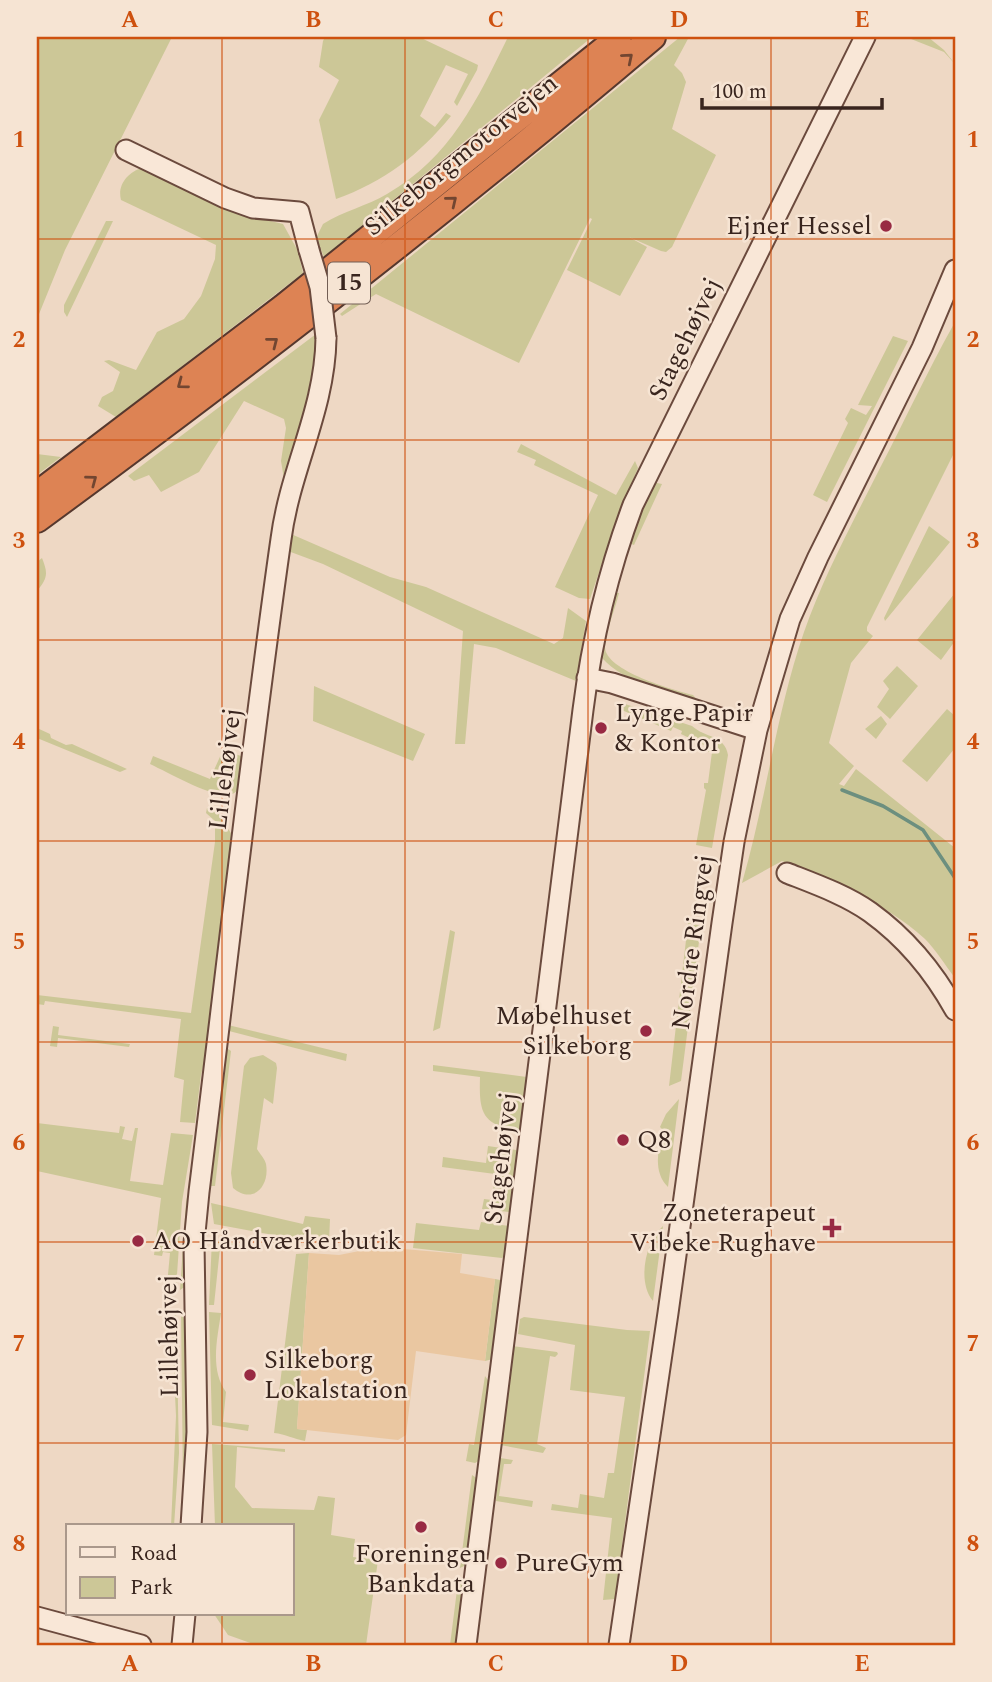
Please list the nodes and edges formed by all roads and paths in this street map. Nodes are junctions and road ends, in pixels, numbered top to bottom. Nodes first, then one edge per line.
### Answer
1 (619, 37) edge
2 (653, 37) edge
3 (865, 37) edge
4 (127, 150) dead end
5 (955, 270) edge
6 (955, 296) edge
7 (922, 348) junction
8 (37, 494) edge
9 (37, 520) edge
10 (587, 678) junction
11 (757, 730) junction
12 (787, 873) dead end
13 (955, 1010) edge
14 (191, 1524) edge
15 (631, 1576) junction
16 (185, 1616) edge
17 (37, 1617) edge
18 (141, 1645) edge
19 (183, 1645) edge
20 (466, 1645) edge
21 (619, 1645) edge
22 (630, 1645) edge

1 -> 8 highway, Silkeborgmotorvejen / 15
9 -> 2 highway, Silkeborgmotorvejen / 15
3 - 10 street, Stagehøjvej
4 - 14 street, Lillehøjvej, bridge
5 - 7 street, Nordre Ringvej
6 - 7 street, Nordre Ringvej
7 - 11 street, Nordre Ringvej
10 - 11 street
10 - 20 street, Stagehøjvej
11 - 15 street, Nordre Ringvej
12 - 13 street
15 - 21 street, Nordre Ringvej
15 - 22 street, Nordre Ringvej
16 - 19 street
17 - 18 street

